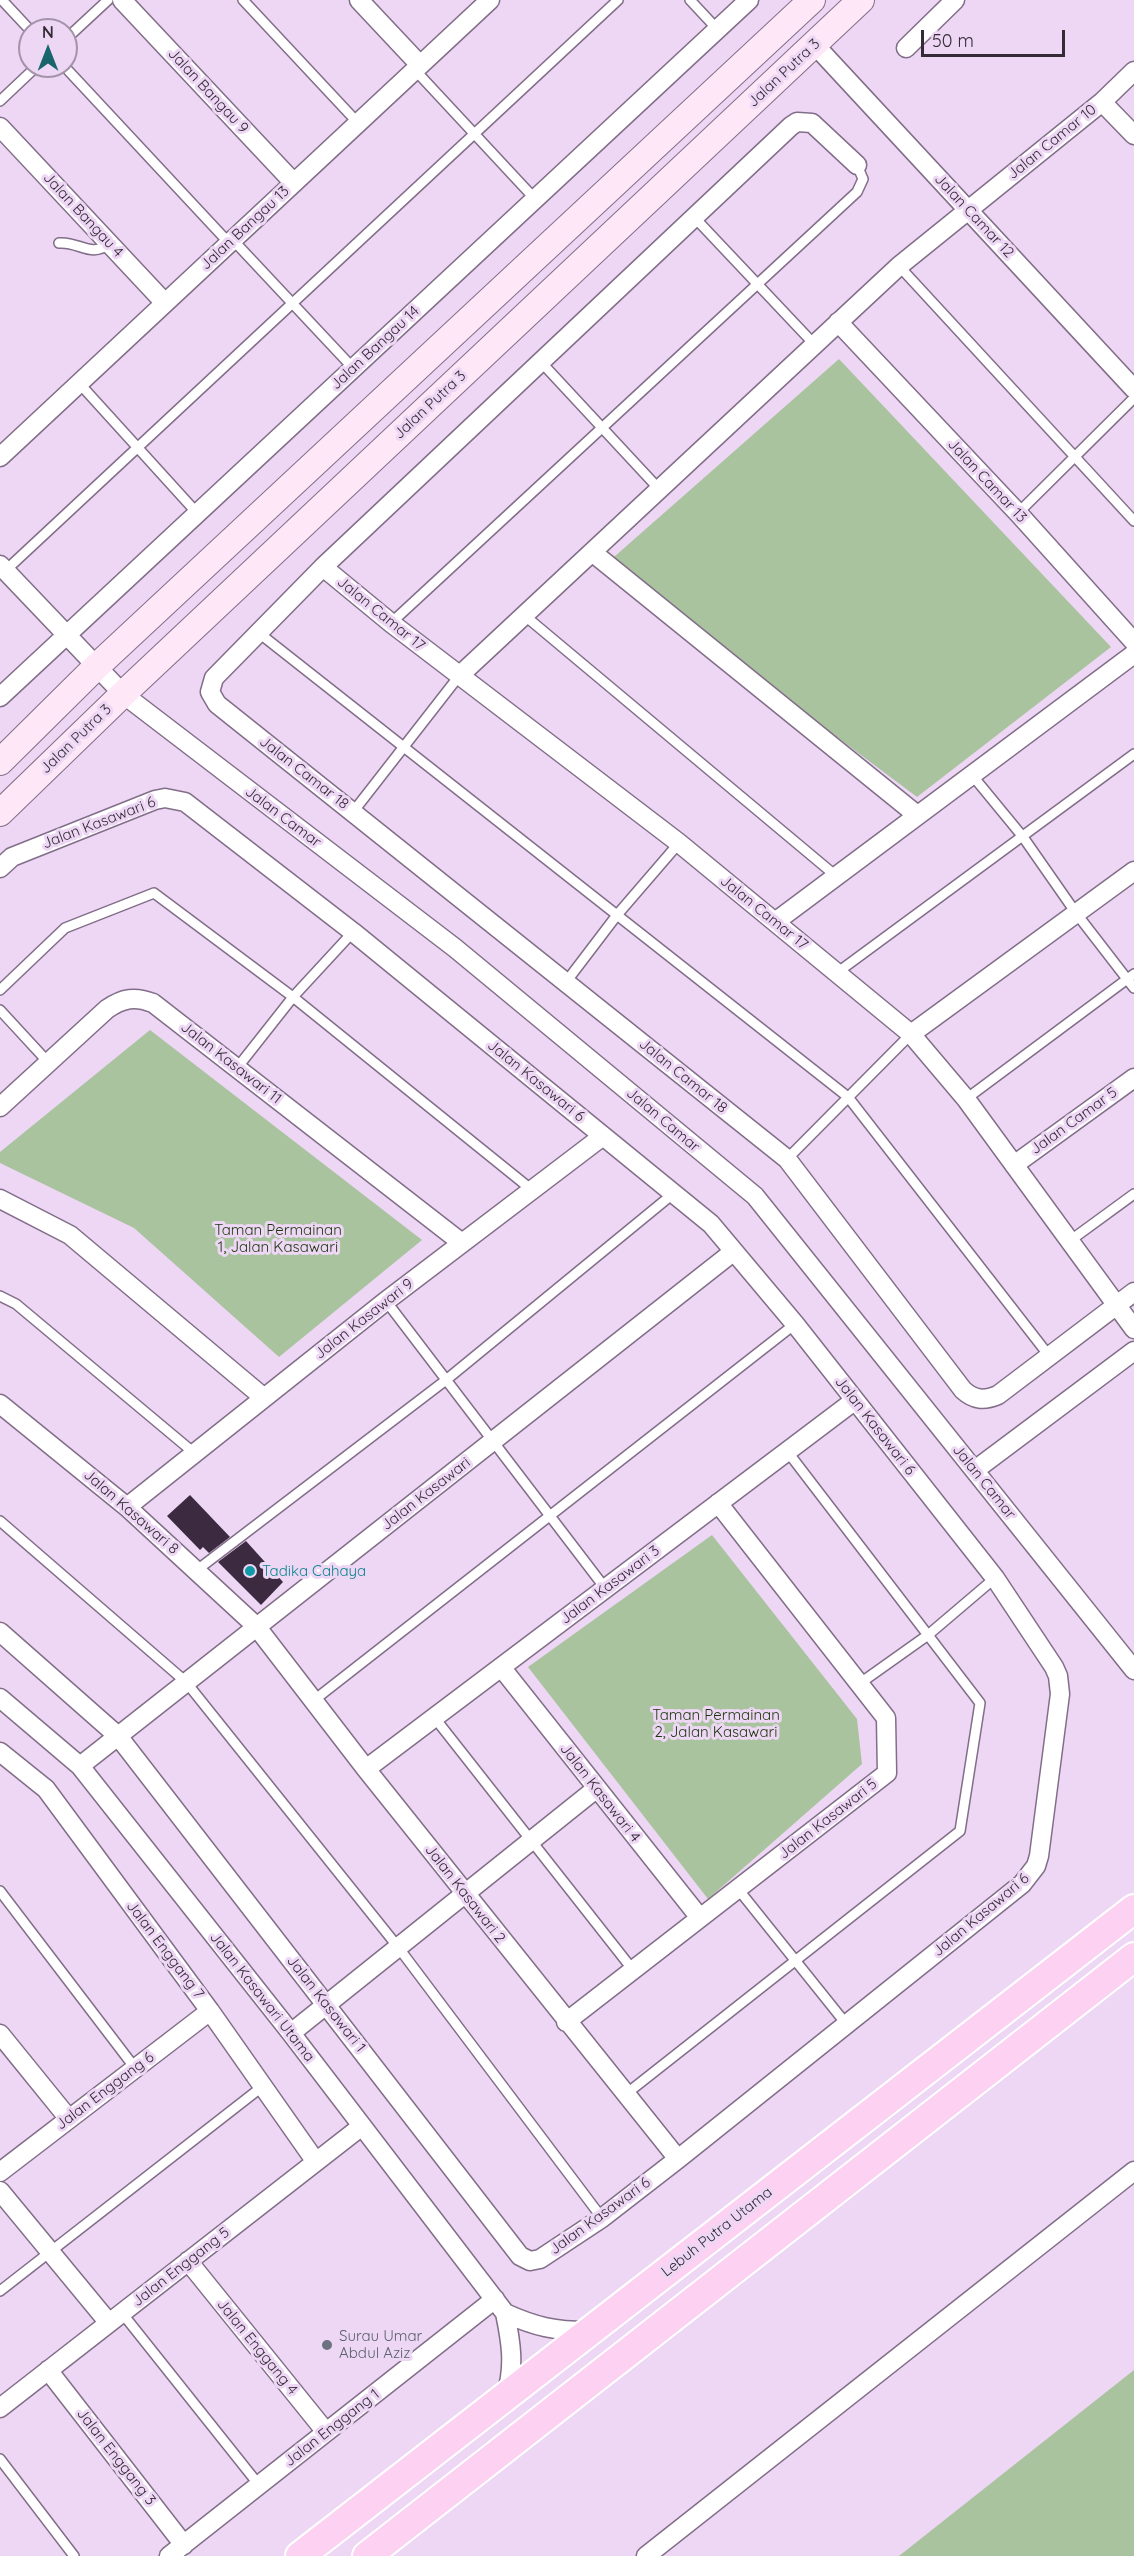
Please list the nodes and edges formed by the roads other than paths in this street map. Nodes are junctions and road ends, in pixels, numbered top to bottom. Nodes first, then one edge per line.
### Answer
1 (2, 0) edge
2 (108, 0) edge
3 (122, 0) edge
4 (243, 0) edge
5 (360, 0) edge
6 (490, 0) edge
7 (618, 0) edge
8 (690, 0) edge
9 (749, 0) edge
10 (812, 0) edge
11 (861, 0) edge
12 (955, 0) edge
13 (19, 18) edge
14 (78, 28) edge
15 (718, 30) junction
16 (814, 44) junction
17 (906, 48) dead end
18 (417, 68) junction
19 (1134, 70) edge
20 (24, 78) edge
21 (74, 78) edge
22 (0, 101) edge
23 (1102, 102) junction
24 (358, 123) junction
25 (0, 127) edge
26 (474, 134) junction
27 (1134, 135) edge
28 (857, 165) joint
29 (294, 183) junction
30 (535, 199) junction
31 (969, 210) junction
32 (695, 218) junction
33 (231, 242) junction
34 (59, 243) dead end
35 (110, 243) junction
36 (899, 266) junction
37 (757, 285) junction
38 (165, 303) junction
39 (292, 303) junction
40 (838, 322) junction
41 (814, 344) junction
42 (541, 362) junction
43 (353, 369) junction
44 (78, 383) junction
45 (1134, 389) edge
46 (1134, 398) edge
47 (601, 429) junction
48 (137, 447) junction
49 (0, 457) edge
50 (1074, 458) junction
51 (659, 489) junction
52 (197, 513) junction
53 (1018, 513) junction
54 (1134, 521) edge
55 (592, 552) junction
56 (323, 567) junction
57 (2, 568) edge
58 (524, 615) junction
59 (391, 623) junction
60 (259, 633) junction
61 (66, 635) junction
62 (1134, 642) edge
63 (1134, 654) edge
64 (96, 667) junction
65 (459, 675) junction
66 (123, 694) junction
67 (0, 697) edge
68 (403, 748) junction
69 (1134, 753) edge
70 (0, 762) edge
71 (972, 775) junction
72 (353, 812) junction
73 (0, 813) edge
74 (917, 816) junction
75 (1023, 837) junction
76 (679, 843) junction
77 (0, 868) edge
78 (1134, 871) edge
79 (836, 876) junction
80 (1076, 913) junction
81 (617, 915) junction
82 (775, 922) junction
83 (353, 932) junction
84 (838, 972) junction
85 (1131, 977) edge
86 (566, 982) junction
87 (1134, 988) edge
88 (0, 990) edge
89 (293, 998) junction
90 (0, 1010) edge
91 (911, 1034) junction
92 (47, 1061) junction
93 (237, 1068) junction
94 (1134, 1078) edge
95 (848, 1097) junction
96 (966, 1099) junction
97 (0, 1107) edge
98 (603, 1136) junction
99 (787, 1159) junction
100 (1014, 1165) junction
101 (532, 1190) junction
102 (674, 1193) junction
103 (1134, 1194) edge
104 (0, 1199) edge
105 (1071, 1240) junction
106 (462, 1243) junction
107 (733, 1252) junction
108 (1134, 1292) edge
109 (0, 1296) edge
110 (386, 1301) junction
111 (1116, 1305) junction
112 (795, 1324) junction
113 (1134, 1329) edge
114 (1134, 1351) edge
115 (1050, 1357) junction
116 (446, 1380) junction
117 (263, 1397) junction
118 (854, 1401) junction
119 (0, 1404) edge
120 (494, 1442) junction
121 (787, 1451) junction
122 (194, 1452) junction
123 (975, 1470) junction
124 (718, 1503) junction
125 (127, 1506) junction
126 (549, 1514) junction
127 (0, 1521) edge
128 (197, 1569) junction
129 (995, 1578) junction
130 (606, 1588) junction
131 (256, 1626) junction
132 (0, 1632) edge
133 (928, 1635) junction
134 (501, 1667) junction
135 (1134, 1670) edge
136 (186, 1682) junction
137 (859, 1684) junction
138 (0, 1698) edge
139 (313, 1701) junction
140 (434, 1717) junction
141 (118, 1736) junction
142 (0, 1752) edge
143 (80, 1766) junction
144 (366, 1769) junction
145 (597, 1788) junction
146 (532, 1840) junction
147 (738, 1889) junction
148 (0, 1891) edge
149 (466, 1893) junction
150 (1134, 1909) edge
151 (700, 1918) junction
152 (398, 1947) junction
153 (1134, 1957) edge
154 (798, 1961) junction
155 (633, 1970) junction
156 (327, 2004) junction
157 (210, 2011) junction
158 (566, 2022) junction
159 (847, 2025) junction
160 (291, 2033) junction
161 (0, 2034) edge
162 (135, 2068) junction
163 (263, 2086) junction
164 (626, 2094) junction
165 (69, 2119) junction
166 (362, 2126) junction
167 (678, 2159) junction
168 (316, 2162) junction
169 (1134, 2171) edge
170 (0, 2172) edge
171 (0, 2191) edge
172 (602, 2218) junction
173 (51, 2253) junction
174 (540, 2259) joint
175 (188, 2261) junction
176 (0, 2291) edge
177 (500, 2306) junction
178 (115, 2318) junction
179 (588, 2331) junction
180 (48, 2370) junction
181 (506, 2395) junction
182 (0, 2408) edge
183 (326, 2432) junction
184 (0, 2459) edge
185 (259, 2485) junction
186 (176, 2550) edge
187 (75, 2556) edge
188 (300, 2556) edge
189 (367, 2556) edge
190 (646, 2556) edge

1 - 13 lane
2 - 14 lane
3 - 29 street, Jalan Bangau 9
4 - 24 lane
5 - 18 street
6 - 18 street, Jalan Bangau 13
7 - 26 lane
8 - 15 lane
9 - 15 street, Jalan Bangau 14
10 - 64 street
11 - 16 street, Jalan Putra 3
12 - 17 street
15 - 30 street, Jalan Bangau 14
16 - 31 street, Jalan Camar 12
16 - 66 street, Jalan Putra 3
18 - 24 street, Jalan Bangau 13
18 - 26 lane
19 - 23 street, Jalan Camar 10
20 - 22 lane
21 - 33 lane
23 - 27 street
23 - 31 street, Jalan Camar 10
24 - 29 street, Jalan Bangau 13
25 - 35 street, Jalan Bangau 4
26 - 30 lane
26 - 39 lane
28 - 32 street
28 - 37 lane
29 - 33 street, Jalan Bangau 13
30 - 43 street, Jalan Bangau 14
31 - 36 street, Jalan Camar 10
31 - 45 street, Jalan Camar 12
32 - 37 lane
32 - 42 street
33 - 38 street, Jalan Bangau 13
33 - 39 lane
34 - 35 lane
35 - 38 street, Jalan Bangau 4
36 - 40 street, Jalan Camar 10
36 - 50 lane
37 - 41 lane
37 - 47 lane
38 - 44 street, Jalan Bangau 13
39 - 43 lane
39 - 48 lane
40 - 41 street, Jalan Camar 10
40 - 53 street, Jalan Camar 13
41 - 51 street, Jalan Camar 10
42 - 47 lane
42 - 56 street
43 - 52 street, Jalan Bangau 14
44 - 48 lane
44 - 49 street, Jalan Bangau 13
46 - 50 lane
47 - 51 lane
47 - 59 lane
48 - 52 lane
48 - 57 lane
50 - 53 lane
50 - 54 lane
51 - 55 street, Jalan Camar 10
52 - 61 street, Jalan Bangau 14
53 - 62 street, Jalan Camar 13
55 - 58 street, Jalan Camar 10
55 - 74 street
56 - 59 street, Jalan Camar 17
56 - 60 street
57 - 61 street
58 - 65 street, Jalan Camar 10
58 - 79 lane
59 - 65 street, Jalan Camar 17
60 - 68 lane
60 - 72 street, Jalan Camar 18
61 - 64 street
61 - 67 street, Jalan Bangau 14
63 - 71 street
64 - 66 street, Jalan Camar
64 - 70 street
65 - 68 lane
65 - 76 street, Jalan Camar 17
66 - 73 street, Jalan Putra 3
66 - 123 street, Jalan Camar
68 - 72 lane
68 - 81 lane
69 - 75 lane
71 - 74 street
71 - 75 lane
72 - 86 street, Jalan Camar 18
74 - 79 street
75 - 80 lane
75 - 84 lane
76 - 81 lane
76 - 82 street, Jalan Camar 17
77 - 83 street, Jalan Kasawari 6
78 - 80 street
79 - 82 street
80 - 85 lane
80 - 91 street
81 - 86 lane
81 - 95 lane
82 - 84 street, Jalan Camar 17
83 - 89 lane
83 - 98 street, Jalan Kasawari 6
84 - 91 street, Jalan Camar 17
85 - 87 lane
85 - 96 lane
86 - 99 street, Jalan Camar 18
88 - 89 lane
89 - 93 lane
89 - 101 lane
90 - 92 lane
91 - 95 lane
91 - 96 street, Jalan Camar 17
92 - 93 street, Jalan Kasawari 11
92 - 97 street, Jalan Kasawari 11
93 - 106 street, Jalan Kasawari 11
94 - 100 street, Jalan Camar 5
95 - 99 lane
95 - 115 lane
96 - 100 street, Jalan Camar 17
98 - 101 street, Jalan Kasawari 9
98 - 102 street, Jalan Kasawari 6
99 - 115 street, Jalan Camar 18
100 - 105 street, Jalan Camar 17
101 - 106 street, Jalan Kasawari 9
102 - 107 street, Jalan Kasawari 6
102 - 116 lane
103 - 105 lane
104 - 117 street
105 - 111 street, Jalan Camar 17
106 - 110 street, Jalan Kasawari 9
107 - 112 street, Jalan Kasawari 6
107 - 120 street, Jalan Kasawari
108 - 111 street, Jalan Camar 18
109 - 122 lane
110 - 116 lane
110 - 117 street, Jalan Kasawari 9
111 - 113 street, Jalan Camar 17
111 - 115 street, Jalan Camar 18
112 - 118 street, Jalan Kasawari 6
112 - 126 lane
114 - 123 street
116 - 120 lane
116 - 128 lane
117 - 122 street, Jalan Kasawari 9
118 - 121 street, Jalan Kasawari 3
118 - 129 street, Jalan Kasawari 6
119 - 125 street, Jalan Kasawari 8
120 - 126 lane
120 - 131 street, Jalan Kasawari
121 - 124 street, Jalan Kasawari 3
121 - 133 lane
122 - 125 street, Jalan Kasawari 9
123 - 135 street, Jalan Camar
124 - 130 street, Jalan Kasawari 3
124 - 137 street, Jalan Kasawari 5
125 - 128 street, Jalan Kasawari 8
126 - 130 lane
126 - 139 lane
127 - 136 lane
128 - 131 street, Jalan Kasawari 8
129 - 133 lane
129 - 159 street, Jalan Kasawari 6
130 - 134 street, Jalan Kasawari 3
131 - 136 street, Jalan Kasawari
131 - 139 street, Jalan Kasawari 2
132 - 141 street, Jalan Kasawari 1
133 - 137 lane
133 - 154 lane
134 - 140 street, Jalan Kasawari 3
134 - 145 street, Jalan Kasawari 4
136 - 141 street, Jalan Kasawari
136 - 152 lane
137 - 147 street, Jalan Kasawari 5
138 - 143 street, Jalan Kasawari Utama
139 - 144 street, Jalan Kasawari 2
140 - 144 street, Jalan Kasawari 3
140 - 146 lane
141 - 143 street, Jalan Kasawari
141 - 156 street, Jalan Kasawari 1
142 - 157 street, Jalan Enggang 7
143 - 160 street, Jalan Kasawari Utama
144 - 149 street, Jalan Kasawari 2
145 - 146 street
145 - 151 street, Jalan Kasawari 4
146 - 149 street
146 - 155 lane
147 - 151 street, Jalan Kasawari 5
147 - 154 lane
148 - 162 lane
149 - 152 street
149 - 158 street, Jalan Kasawari 2
150 - 179 main road, Lebuh Putra Utama
151 - 155 street, Jalan Kasawari 5
152 - 156 street
152 - 172 lane
153 - 189 main road
154 - 159 lane
154 - 164 lane
155 - 158 street, Jalan Kasawari 5
156 - 160 street
156 - 174 street, Jalan Kasawari 1
157 - 162 street, Jalan Enggang 6
157 - 163 street, Jalan Enggang 7
158 - 164 street, Jalan Kasawari 2
159 - 167 street, Jalan Kasawari 6
160 - 166 street, Jalan Kasawari Utama
161 - 165 street
162 - 165 street, Jalan Enggang 6
163 - 168 street, Jalan Enggang 7
163 - 173 lane
164 - 167 street, Jalan Kasawari 2
165 - 170 street, Jalan Enggang 6
166 - 168 street, Jalan Enggang 5
166 - 177 street, Jalan Kasawari Utama
167 - 172 street, Jalan Kasawari 6
168 - 175 street, Jalan Enggang 5
169 - 190 street
171 - 173 street
172 - 174 street, Jalan Kasawari 6
173 - 176 lane
173 - 178 street
175 - 178 street, Jalan Enggang 5
175 - 183 street, Jalan Enggang 4
177 - 179 street
177 - 181 street
177 - 183 street, Jalan Enggang 1
178 - 180 street, Jalan Enggang 5
178 - 185 lane
179 - 181 main road, Lebuh Putra Utama
180 - 182 street, Jalan Enggang 5
180 - 186 street, Jalan Enggang 3
181 - 188 main road, Lebuh Putra Utama
183 - 185 street, Jalan Enggang 1
184 - 187 lane
185 - 186 street, Jalan Enggang 1

